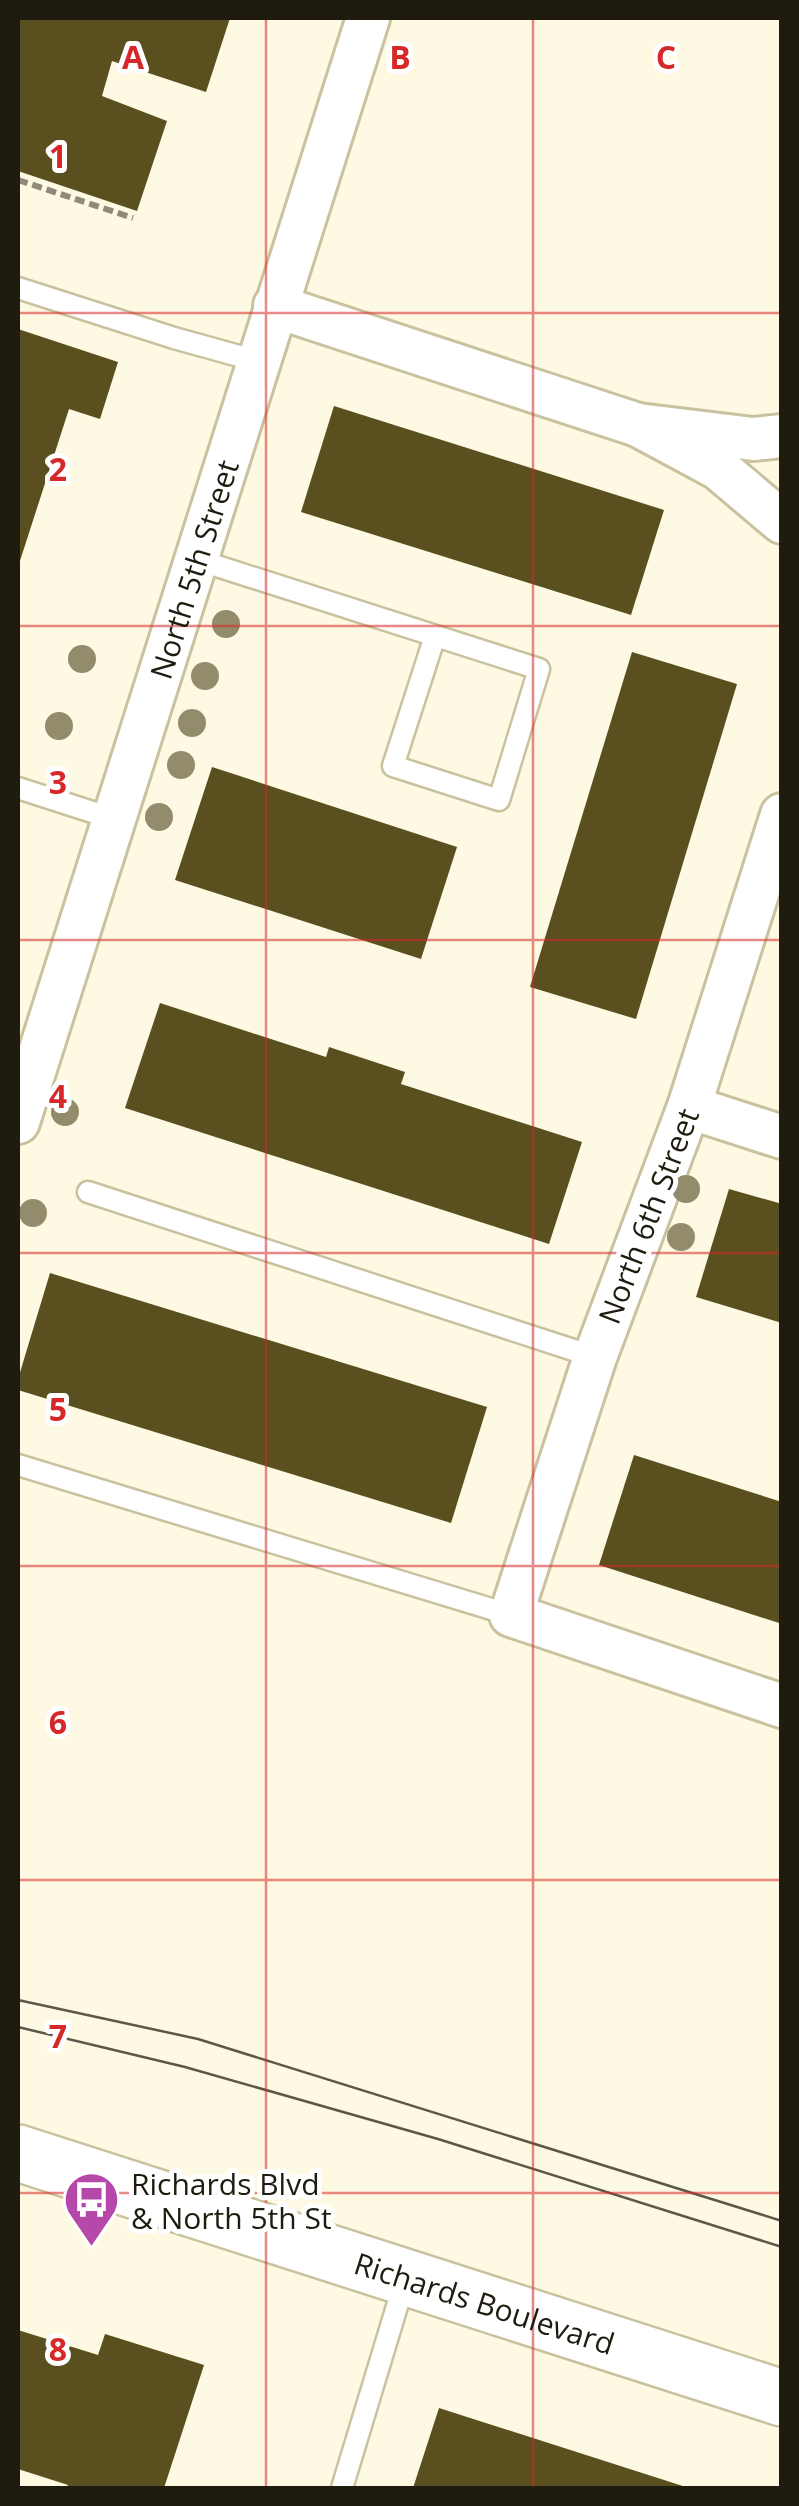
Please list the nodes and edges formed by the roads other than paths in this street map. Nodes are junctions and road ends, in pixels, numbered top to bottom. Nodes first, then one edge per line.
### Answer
1 (368, 18) edge
2 (18, 288) edge
3 (275, 306) junction
4 (257, 361) junction
5 (638, 425) junction
6 (782, 436) edge
7 (782, 522) edge
8 (195, 560) junction
9 (434, 636) junction
10 (18, 788) edge
11 (782, 815) edge
12 (114, 819) junction
13 (690, 1107) junction
14 (18, 1122) edge
15 (782, 1137) edge
16 (88, 1192) dead end
17 (595, 1357) junction
18 (18, 1465) edge
19 (511, 1615) junction
20 (782, 1706) edge
21 (18, 2153) edge
22 (406, 2277) junction
23 (782, 2398) edge
24 (342, 2488) edge

1 - 3 street, North 5th Street
2 - 4 lane
3 - 4 street, North 5th Street
3 - 5 street
4 - 8 street, North 5th Street
5 - 6 street
5 - 7 street
8 - 9 lane
8 - 12 street, North 5th Street
9 - 9 lane
10 - 12 lane
11 - 13 street, North 6th Street
12 - 14 street, North 5th Street
13 - 15 street
13 - 17 street, North 6th Street
16 - 17 lane
17 - 19 street, North 6th Street
18 - 19 lane
19 - 20 street
21 - 22 main road, Richards Boulevard
22 - 23 main road, Richards Boulevard
22 - 24 lane

